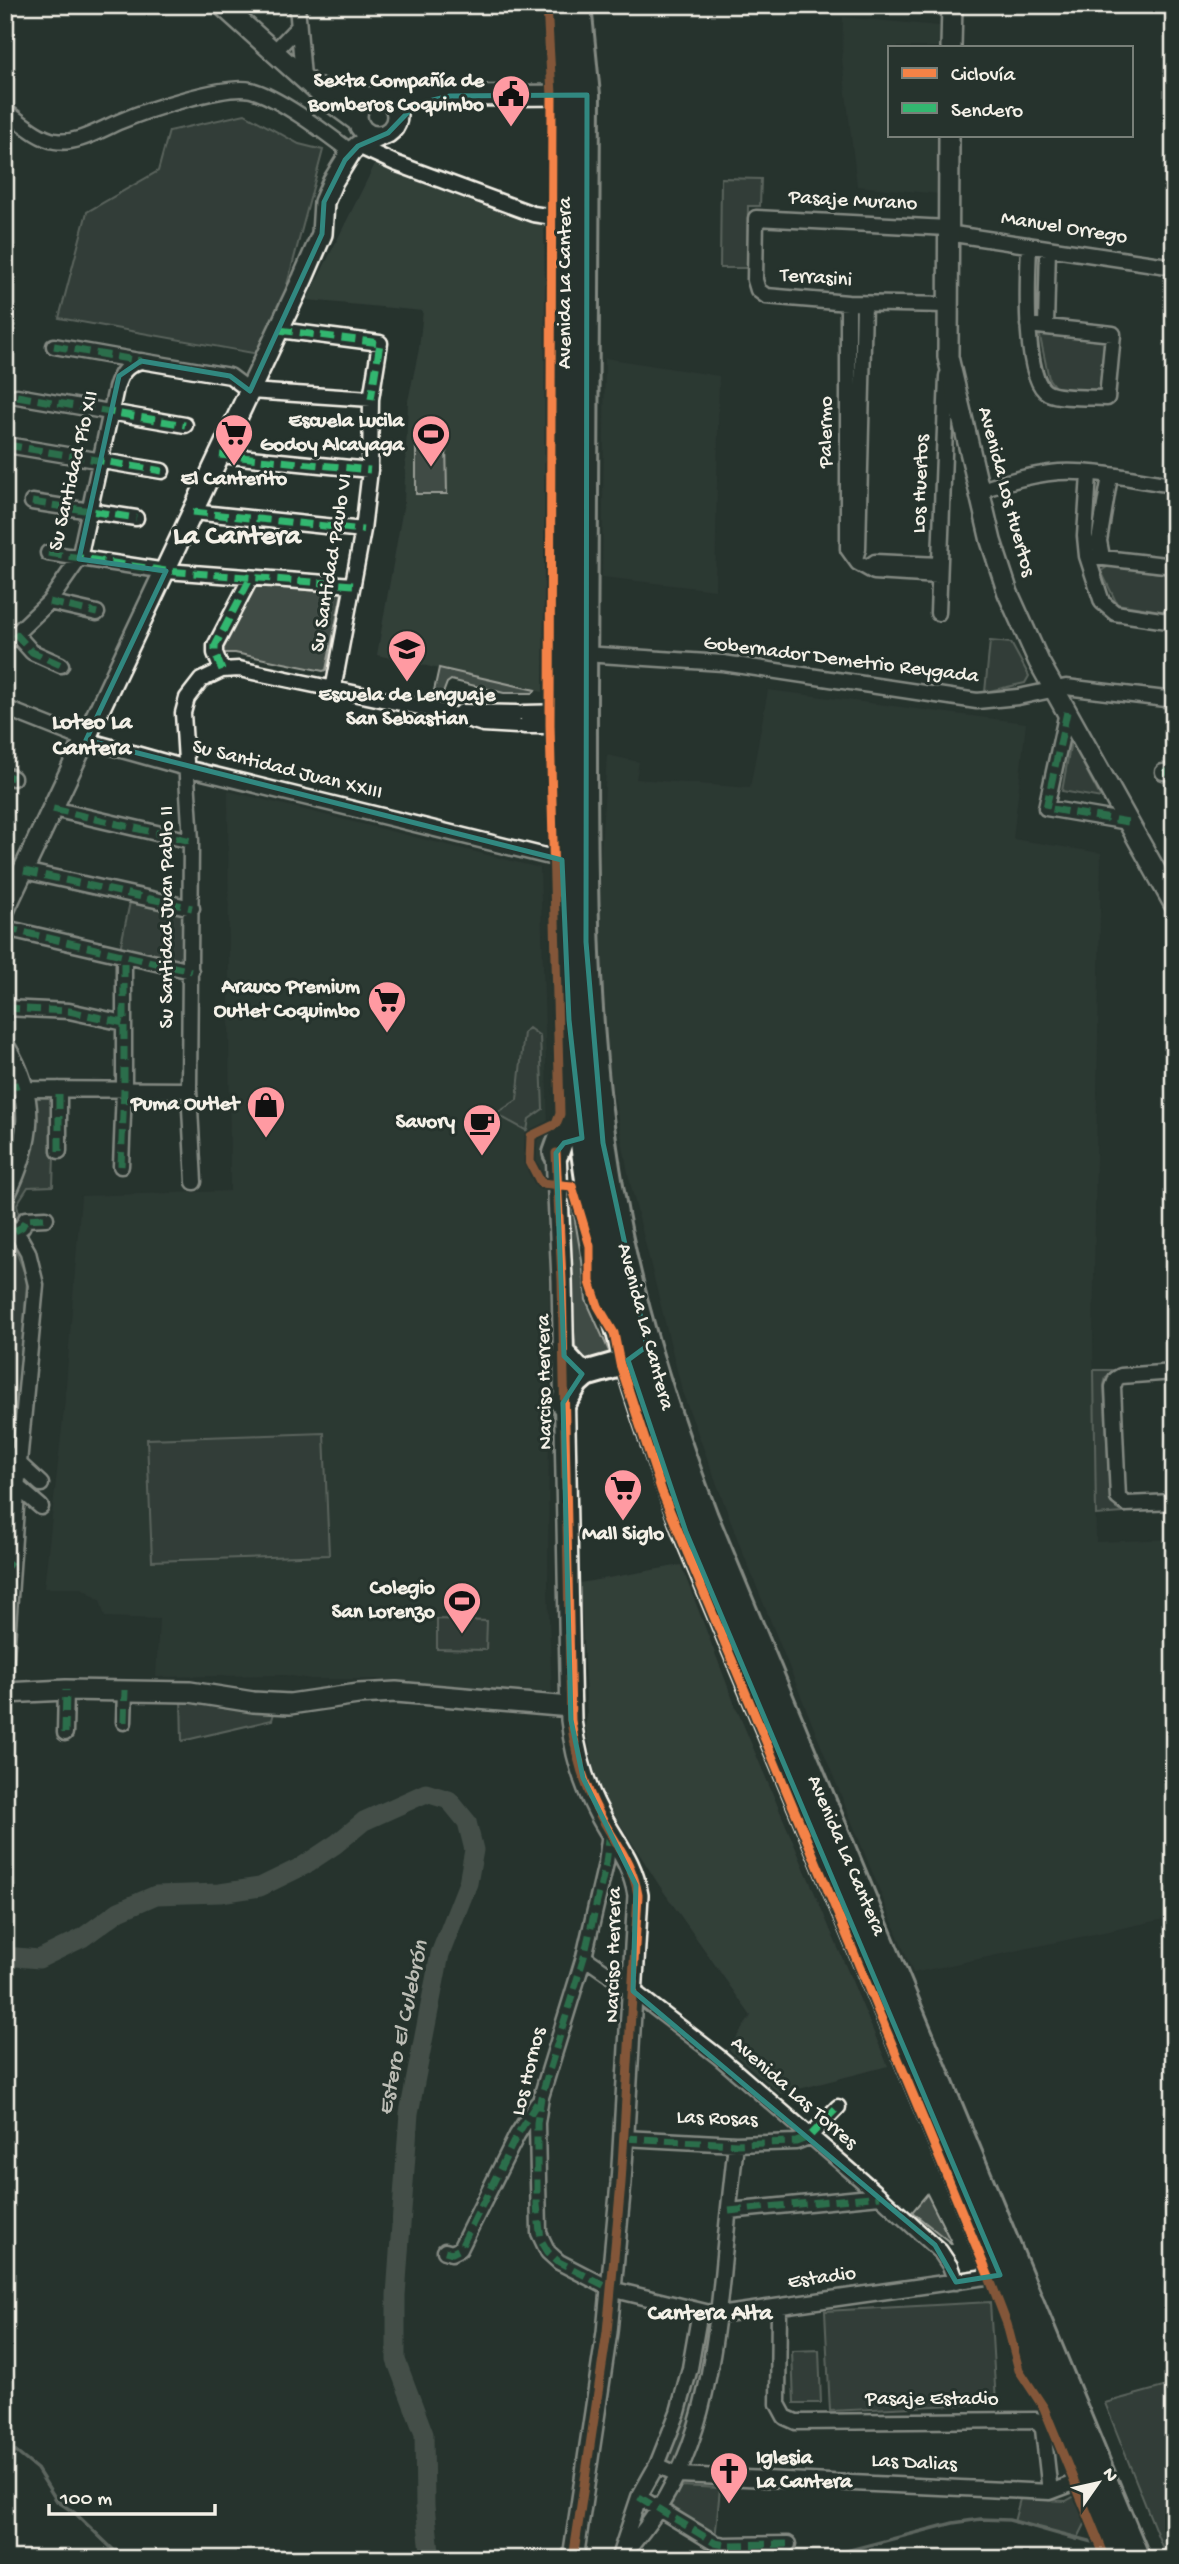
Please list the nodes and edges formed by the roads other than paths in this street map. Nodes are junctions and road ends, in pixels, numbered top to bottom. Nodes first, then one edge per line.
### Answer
1 (222, 5) edge
2 (297, 5) edge
3 (560, 5) edge
4 (578, 5) edge
5 (952, 5) edge
6 (297, 29) junction
7 (951, 46) edge
8 (274, 52) junction
9 (307, 81) junction
10 (577, 95) junction
11 (375, 96) junction
12 (450, 96) junction
13 (5, 111) edge
14 (396, 124) junction
15 (949, 136) edge
16 (361, 137) junction
17 (756, 218) joint
18 (566, 219) junction
19 (947, 230) junction
20 (1029, 245) junction
21 (1048, 248) junction
22 (1174, 267) edge
23 (848, 303) junction
24 (864, 304) junction
25 (947, 305) junction
26 (1028, 325) junction
27 (1046, 326) junction
28 (279, 330) junction
29 (54, 346) dead end
30 (948, 357) junction
31 (141, 361) junction
32 (250, 391) junction
33 (17, 396) dead end
34 (371, 399) junction
35 (110, 412) junction
36 (185, 425) dead end
37 (7, 445) edge
38 (219, 456) junction
39 (99, 460) junction
40 (370, 470) junction
41 (162, 471) dead end
42 (1088, 474) junction
43 (1110, 476) junction
44 (1174, 485) edge
45 (979, 491) junction
46 (32, 502) dead end
47 (90, 511) junction
48 (193, 512) junction
49 (136, 518) dead end
50 (363, 530) junction
51 (48, 553) dead end
52 (1087, 556) junction
53 (1102, 557) junction
54 (855, 558) junction
55 (79, 559) junction
56 (1174, 566) edge
57 (939, 570) junction
58 (166, 571) junction
59 (250, 579) junction
60 (353, 585) junction
61 (49, 602) junction
62 (97, 613) dead end
63 (938, 613) dead end
64 (1174, 622) edge
65 (15, 632) junction
66 (5, 645) edge
67 (584, 654) junction
68 (61, 665) dead end
69 (222, 670) junction
70 (1053, 688) junction
71 (333, 690) junction
72 (1174, 699) edge
73 (5, 708) edge
74 (1067, 712) junction
75 (573, 719) junction
76 (86, 740) junction
77 (186, 768) junction
78 (53, 810) junction
79 (1128, 822) junction
80 (191, 841) junction
81 (562, 860) junction
82 (24, 871) junction
83 (1174, 904) edge
84 (192, 908) junction
85 (5, 909) edge
86 (5, 928) edge
87 (124, 956) junction
88 (191, 971) junction
89 (5, 1008) edge
90 (124, 1023) junction
91 (5, 1047) edge
92 (18, 1087) edge
93 (59, 1089) junction
94 (124, 1089) junction
95 (190, 1090) junction
96 (577, 1096) junction
97 (593, 1140) junction
98 (59, 1151) dead end
99 (556, 1153) junction
100 (121, 1166) dead end
101 (194, 1182) dead end
102 (5, 1195) edge
103 (46, 1218) dead end
104 (10, 1227) edge
105 (637, 1353) junction
106 (564, 1356) junction
107 (1174, 1371) edge
108 (585, 1374) junction
109 (564, 1403) junction
110 (5, 1451) edge
111 (19, 1463) junction
112 (5, 1476) edge
113 (41, 1484) dead end
114 (18, 1486) junction
115 (1174, 1502) edge
116 (41, 1507) dead end
117 (8, 1563) edge
118 (6, 1627) edge
119 (5, 1672) edge
120 (66, 1690) junction
121 (125, 1690) junction
122 (5, 1693) edge
123 (570, 1707) junction
124 (124, 1722) dead end
125 (65, 1733) dead end
126 (610, 1832) junction
127 (584, 1957) junction
128 (633, 1991) junction
129 (541, 2097) junction
130 (838, 2107) dead end
131 (809, 2137) junction
132 (624, 2138) junction
133 (736, 2144) junction
134 (880, 2196) junction
135 (729, 2211) junction
136 (445, 2251) dead end
137 (1000, 2275) junction
138 (956, 2281) junction
139 (611, 2289) junction
140 (779, 2306) junction
141 (700, 2311) junction
142 (718, 2315) junction
143 (657, 2465) junction
144 (679, 2475) junction
145 (1094, 2476) junction
146 (1050, 2492) junction
147 (639, 2497) junction
148 (658, 2509) junction
149 (788, 2544) dead end
150 (573, 2559) edge
151 (619, 2559) edge
152 (1118, 2559) edge
153 (1137, 2559) edge

1 - 8 street
2 - 6 street
3 - 10 highway, Avenida La Cantera
4 - 10 highway, Avenida La Cantera
5 - 7 street
6 - 8 street
6 - 9 street
8 - 9 street
9 - 11 street
9 - 16 street
10 - 12 street
10 - 18 highway, Avenida La Cantera
10 - 67 highway, Avenida La Cantera
11 - 12 street
11 - 14 street
11 - 16 street
12 - 14 street
13 - 16 street
14 - 16 street
15 - 19 street, Avenida Los Huertos
16 - 18 street
16 - 28 street
17 - 19 street, Pasaje Murano
17 - 23 street, Terrasini
18 - 75 highway, Avenida La Cantera
19 - 20 street, Manuel Orrego
19 - 25 street, Avenida Los Huertos
20 - 21 street, Manuel Orrego
20 - 26 street
21 - 22 street, Manuel Orrego
21 - 27 street
23 - 24 street, Terrasini
23 - 54 street, Palermo
24 - 25 street, Terrasini
24 - 54 street, Palermo
25 - 30 street, Avenida Los Huertos
26 - 27 street
26 - 27 street
28 - 32 street
28 - 34 street, Su Santidad Paulo VI
29 - 31 street
30 - 45 street, Avenida Los Huertos
30 - 57 street, Los Huertos
31 - 32 street
31 - 35 street, Su Santidad Pío XII
32 - 34 street
32 - 38 street
33 - 35 street
34 - 40 street, Su Santidad Paulo VI
35 - 36 street
35 - 39 street, Su Santidad Pío XII
37 - 39 street
38 - 40 street
38 - 48 street
39 - 41 street
39 - 47 street, Su Santidad Pío XII
40 - 50 street, Su Santidad Paulo VI
42 - 43 street
42 - 45 street
42 - 52 street
43 - 44 street
43 - 53 street
45 - 70 street, Avenida Los Huertos
46 - 47 street
47 - 49 street
47 - 55 street, Su Santidad Pío XII
48 - 50 street
48 - 58 street
50 - 60 street, Su Santidad Paulo VI
51 - 55 street
52 - 53 street
52 - 64 street
53 - 56 street
54 - 57 street
55 - 58 street
55 - 61 street, Su Santidad Pío XII
57 - 63 street, Los Huertos
58 - 59 street
58 - 76 street
59 - 60 street
59 - 69 street
60 - 71 street, Su Santidad Paulo VI
61 - 62 street
61 - 65 street, Su Santidad Pío XII
65 - 66 street, Su Santidad Pío XII
65 - 68 street
67 - 70 street, Gobernador Demetrio Reygada
67 - 75 highway, Avenida La Cantera
69 - 71 street
69 - 77 street, Su Santidad Juan Pablo II
70 - 72 street, Gobernador Demetrio Reygada
70 - 74 street, Avenida Los Huertos
71 - 75 street
73 - 76 street, Su Santidad Juan XXIII
74 - 79 street, Avenida Los Huertos
74 - 79 street
75 - 81 highway, Avenida La Cantera
75 - 97 highway, Avenida La Cantera
76 - 77 street, Su Santidad Juan XXIII
76 - 78 street
77 - 80 street, Su Santidad Juan Pablo II
77 - 81 street, Su Santidad Juan XXIII
78 - 80 street
78 - 82 street
79 - 83 street, Avenida Los Huertos
80 - 84 street, Su Santidad Juan Pablo II
81 - 96 highway, Avenida La Cantera
82 - 84 street
82 - 85 street
84 - 88 street, Su Santidad Juan Pablo II
86 - 87 street
87 - 88 street
87 - 90 street
88 - 95 street, Su Santidad Juan Pablo II
89 - 90 street
90 - 94 street
91 - 92 street
92 - 93 street
92 - 102 street
93 - 94 street
93 - 98 street
94 - 95 street
94 - 100 street
95 - 101 street, Su Santidad Juan Pablo II
96 - 97 highway, Avenida La Cantera
96 - 99 highway
97 - 99 highway
97 - 105 highway, Avenida La Cantera
99 - 106 street, Narciso Herrera
103 - 104 street
104 - 111 street
105 - 108 highway
105 - 137 highway, Avenida La Cantera
105 - 145 highway, Avenida La Cantera
106 - 108 highway
106 - 109 street, Narciso Herrera
107 - 115 street
108 - 109 highway
109 - 123 street, Narciso Herrera
110 - 111 street
111 - 113 street
111 - 114 street
112 - 114 street
114 - 116 street
114 - 117 street
117 - 118 street
118 - 119 street
120 - 121 street
120 - 122 street
120 - 125 street
121 - 123 street
121 - 124 street
123 - 126 street, Narciso Herrera
126 - 127 street, Los Hornos
126 - 128 street, Narciso Herrera
127 - 128 street, Avenida Las Torres
127 - 129 street, Los Hornos
128 - 131 street, Avenida Las Torres
128 - 132 street, Narciso Herrera
129 - 136 street
129 - 139 street, Los Hornos
130 - 131 street
131 - 133 street, Las Rosas
131 - 134 street, Avenida Las Torres
132 - 133 street, Las Rosas
132 - 139 street, Narciso Herrera
133 - 135 street
134 - 135 street
134 - 138 street, Avenida Las Torres
135 - 142 street
137 - 138 street, Estadio
137 - 145 highway, Avenida La Cantera
138 - 140 street, Estadio
139 - 141 street, Estadio
139 - 150 street, Narciso Herrera
140 - 142 street, Estadio
140 - 146 street, Pasaje Estadio
141 - 142 street, Estadio
141 - 143 street
142 - 144 street
143 - 144 street, Las Dalias
143 - 147 street
144 - 146 street, Las Dalias
144 - 148 street
145 - 146 street, Las Dalias
145 - 152 highway, Avenida La Cantera
145 - 153 highway, Avenida La Cantera
147 - 148 street
147 - 151 street
148 - 149 street
148 - 151 street

